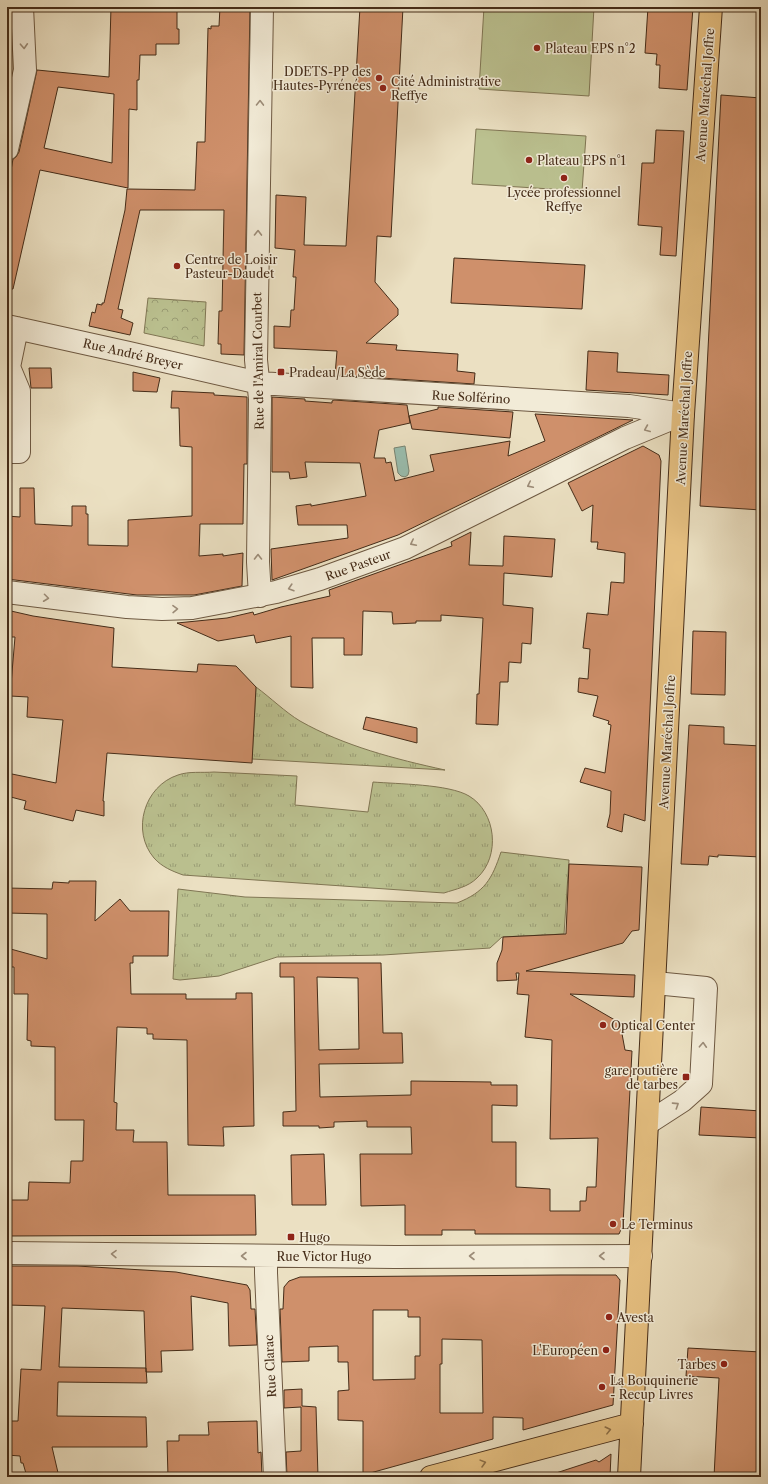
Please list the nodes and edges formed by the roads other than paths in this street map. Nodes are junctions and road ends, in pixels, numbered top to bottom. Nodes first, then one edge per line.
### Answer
1 (22, 7) edge
2 (262, 7) edge
3 (711, 7) edge
4 (7, 149) edge
5 (12, 327) edge
6 (8, 367) edge
7 (259, 384) junction
8 (683, 414) junction
9 (7, 452) edge
10 (7, 592) edge
11 (260, 596) junction
12 (655, 983) junction
13 (648, 1123) junction
14 (7, 1253) edge
15 (266, 1256) junction
16 (641, 1256) junction
17 (632, 1424) junction
18 (275, 1477) edge
19 (431, 1477) edge
20 (629, 1477) edge

1 -> 4 street
7 -> 2 street, Rue de l'Amiral Courbet
3 - 8 main road, Avenue Maréchal Joffre
5 - 6 street
5 - 7 street, Rue André Breyer
6 - 9 street
7 - 8 street, Rue Solférino
11 -> 7 street, Rue de l'Amiral Courbet
8 -> 11 street, Rue Pasteur
8 - 12 main road, Avenue Maréchal Joffre
10 -> 11 street, Rue Pasteur
12 - 13 main road, Avenue Maréchal Joffre
13 -> 12 street
13 - 16 main road, Avenue Maréchal Joffre
15 -> 14 street, Rue Victor Hugo
16 -> 15 street, Rue Victor Hugo
15 - 18 street, Rue Clarac
16 - 17 main road, Avenue Maréchal Joffre
19 -> 17 main road
17 - 20 main road, Avenue Maréchal Joffre

